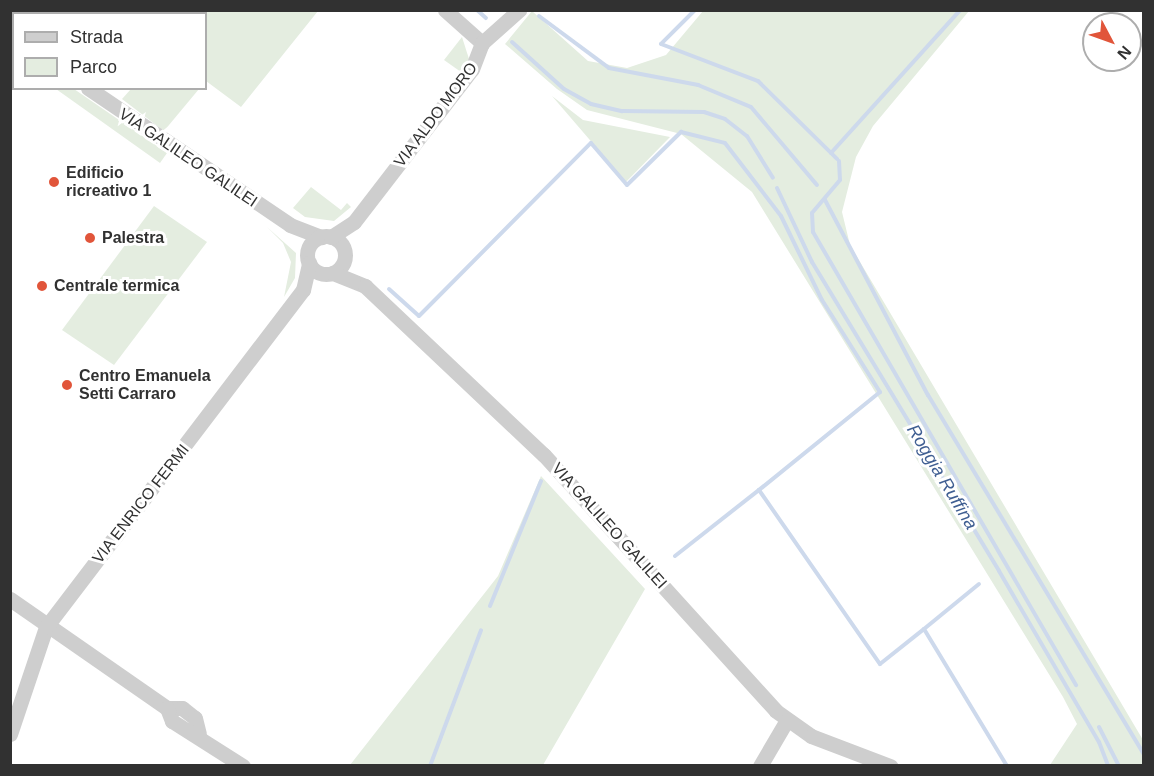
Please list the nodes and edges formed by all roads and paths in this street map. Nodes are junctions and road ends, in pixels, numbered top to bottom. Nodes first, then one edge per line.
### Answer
1 (445, 10) edge
2 (519, 10) edge
3 (482, 44) junction
4 (91, 90) edge
5 (354, 222) junction
6 (290, 225) junction
7 (327, 237) junction
8 (345, 255) junction
9 (308, 257) junction
10 (330, 274) junction
11 (365, 285) junction
12 (303, 290) junction
13 (10, 599) edge
14 (46, 627) junction
15 (787, 720) junction
16 (10, 735) edge
17 (243, 765) edge
18 (760, 765) edge
19 (891, 765) edge

1 - 3 street
2 - 3 street, VIA ALDO MORO
3 - 5 street, VIA ALDO MORO
4 - 6 street, VIA GALILEO GALILEI
5 - 7 street, VIA ALDO MORO
5 - 8 street, VIA ALDO MORO
6 - 7 street, VIA GALILEO GALILEI
6 - 9 street, VIA GALILEO GALILEI
7 - 8 street
7 - 9 street, VIA ALDO MORO
8 - 10 street
8 - 11 street
9 - 10 street, VIA GALILEO GALILEI
9 - 12 street
10 - 11 street, VIA GALILEO GALILEI
10 - 12 street
11 - 15 street, VIA GALILEO GALILEI
12 - 14 street, VIA ENRICO FERMI
13 - 14 street
14 - 16 street, VIA ENRICO FERMI
14 - 17 street
15 - 18 street
15 - 19 street, VIA GALILEO GALILEI

